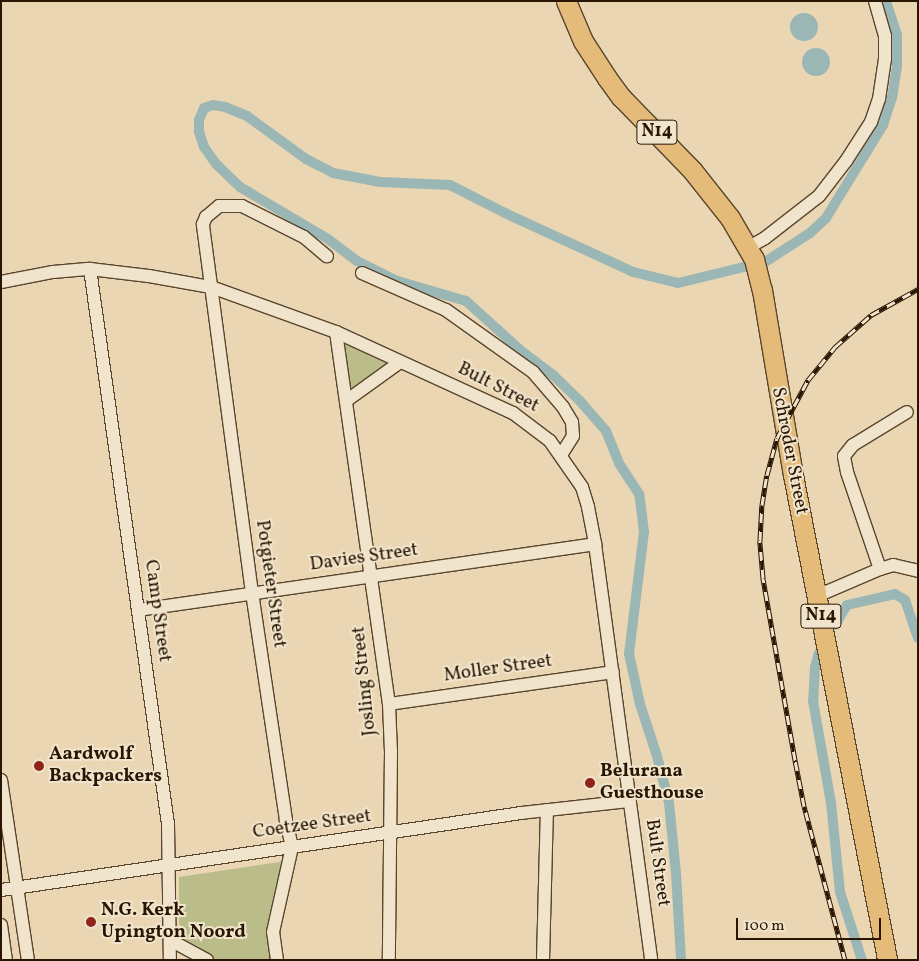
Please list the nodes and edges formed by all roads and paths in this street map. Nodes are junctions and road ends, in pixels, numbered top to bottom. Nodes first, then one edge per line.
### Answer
1 (566, 1) edge
2 (875, 1) edge
3 (327, 256) dead end
4 (754, 259) junction
5 (90, 269) junction
6 (362, 272) dead end
7 (1, 282) edge
8 (211, 287) junction
9 (336, 332) junction
10 (400, 362) junction
11 (346, 402) junction
12 (907, 412) dead end
13 (562, 455) junction
14 (595, 544) junction
15 (880, 569) junction
16 (918, 571) edge
17 (372, 576) junction
18 (252, 593) junction
19 (817, 596) junction
20 (138, 610) junction
21 (612, 672) junction
22 (389, 704) junction
23 (1, 780) edge
24 (629, 801) junction
25 (547, 810) junction
26 (389, 833) junction
27 (292, 847) junction
28 (171, 865) junction
29 (16, 888) junction
30 (1, 890) edge
31 (1, 925) edge
32 (170, 940) junction
33 (6, 960) edge
34 (28, 960) edge
35 (170, 960) edge
36 (207, 960) edge
37 (277, 960) edge
38 (389, 960) edge
39 (543, 960) edge
40 (651, 960) edge
41 (887, 960) edge

1 - 4 highway, Schroder Street / N14
2 - 4 street
3 - 8 street, Potgieter Street
4 - 19 highway, Schroder Street / N14
5 - 7 street, Bult Street
5 - 8 street, Bult Street
5 - 20 street, Camp Street
6 - 13 street
8 - 9 street, Bult Street
8 - 18 street, Potgieter Street
9 - 10 street, Bult Street
9 - 11 street, Josling Street
10 - 11 street
10 - 13 street, Bult Street
11 - 17 street, Josling Street
12 - 15 street
13 - 14 street, Bult Street
14 - 17 street, Davies Street
14 - 21 street, Bult Street
15 - 16 street
15 - 19 street
17 - 18 street, Davies Street
17 - 22 street, Josling Street
18 - 20 street, Davies Street
18 - 27 street, Potgieter Street
19 - 41 highway, Schroder Street / N14
20 - 28 street, Camp Street
21 - 22 street, Moller Street
21 - 24 street, Bult Street
22 - 26 street, Josling Street
23 - 29 street
24 - 25 street, Coetzee Street
24 - 40 street, Bult Street
25 - 26 street, Coetzee Street
25 - 39 street
26 - 27 street, Coetzee Street
26 - 38 street, Josling Street
27 - 28 street, Coetzee Street
27 - 37 street, Potgieter Street
28 - 29 street, Coetzee Street
28 - 32 street, Camp Street
29 - 30 street, Coetzee Street
29 - 34 street
31 - 33 street
32 - 35 street, Camp Street
32 - 36 street

